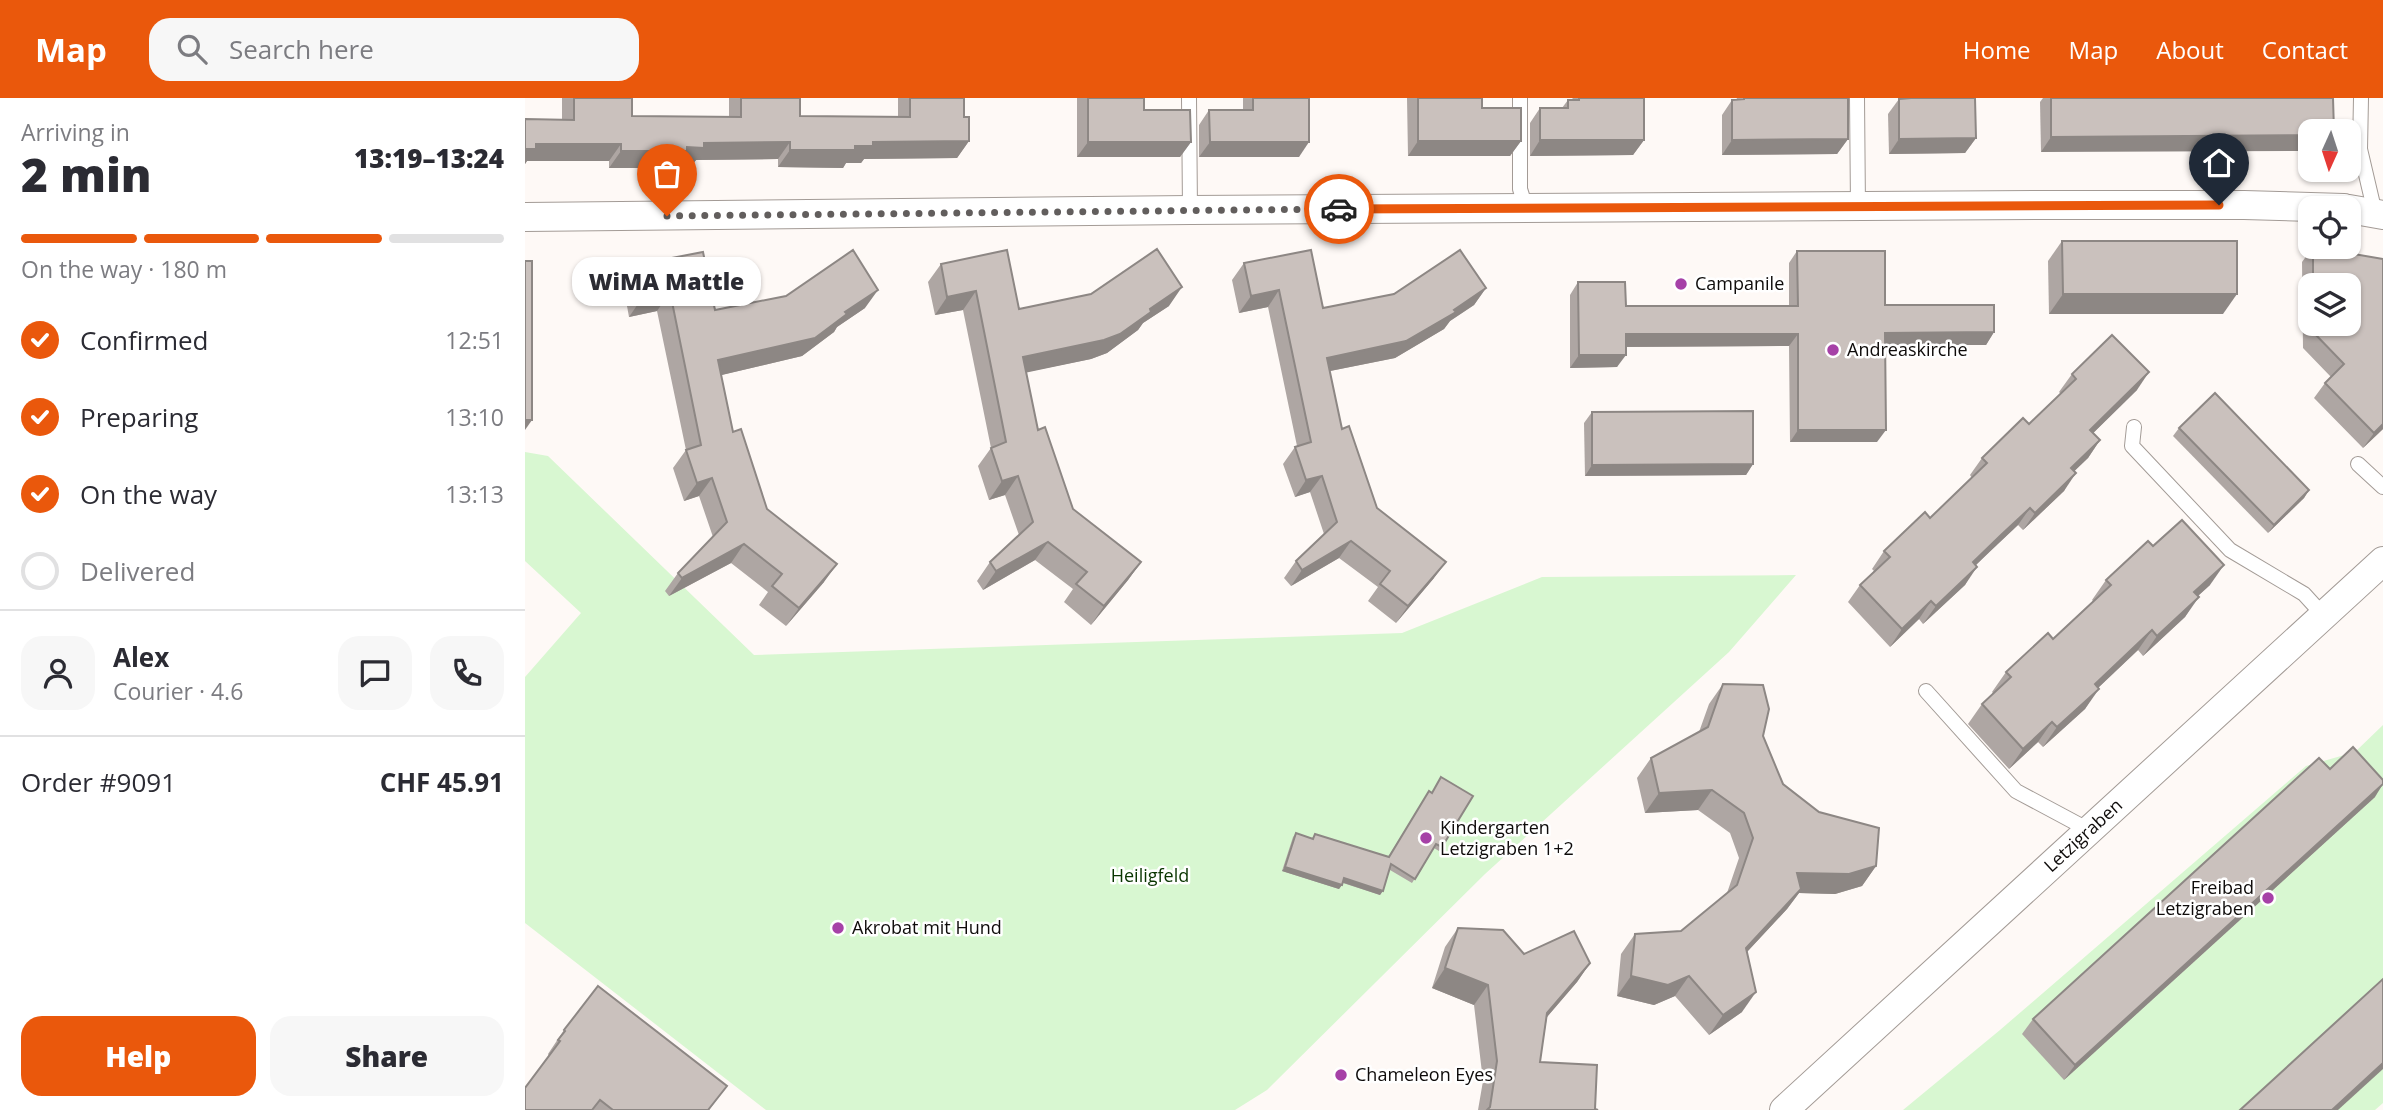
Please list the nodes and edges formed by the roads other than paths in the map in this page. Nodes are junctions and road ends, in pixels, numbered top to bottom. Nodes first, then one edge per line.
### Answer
1 (1189, 98) edge
2 (1520, 98) edge
3 (1857, 98) edge
4 (2361, 98) edge
5 (1858, 207) junction
6 (1526, 208) junction
7 (2362, 209) edge
8 (1190, 210) junction
9 (525, 217) edge
10 (2134, 427) dead end
11 (2358, 464) dead end
12 (2383, 487) edge
13 (2383, 561) edge
14 (2323, 616) junction
15 (1926, 691) dead end
16 (2089, 830) junction
17 (1788, 1109) edge

1 - 8 lane
2 - 6 lane
3 - 5 lane
4 - 7 lane
5 - 6 street
5 - 7 street
6 - 8 street
8 - 9 street
10 - 14 lane
11 - 12 lane
13 - 14 street, Letzigraben
14 - 16 street, Letzigraben
15 - 16 lane
16 - 17 street, Letzigraben

